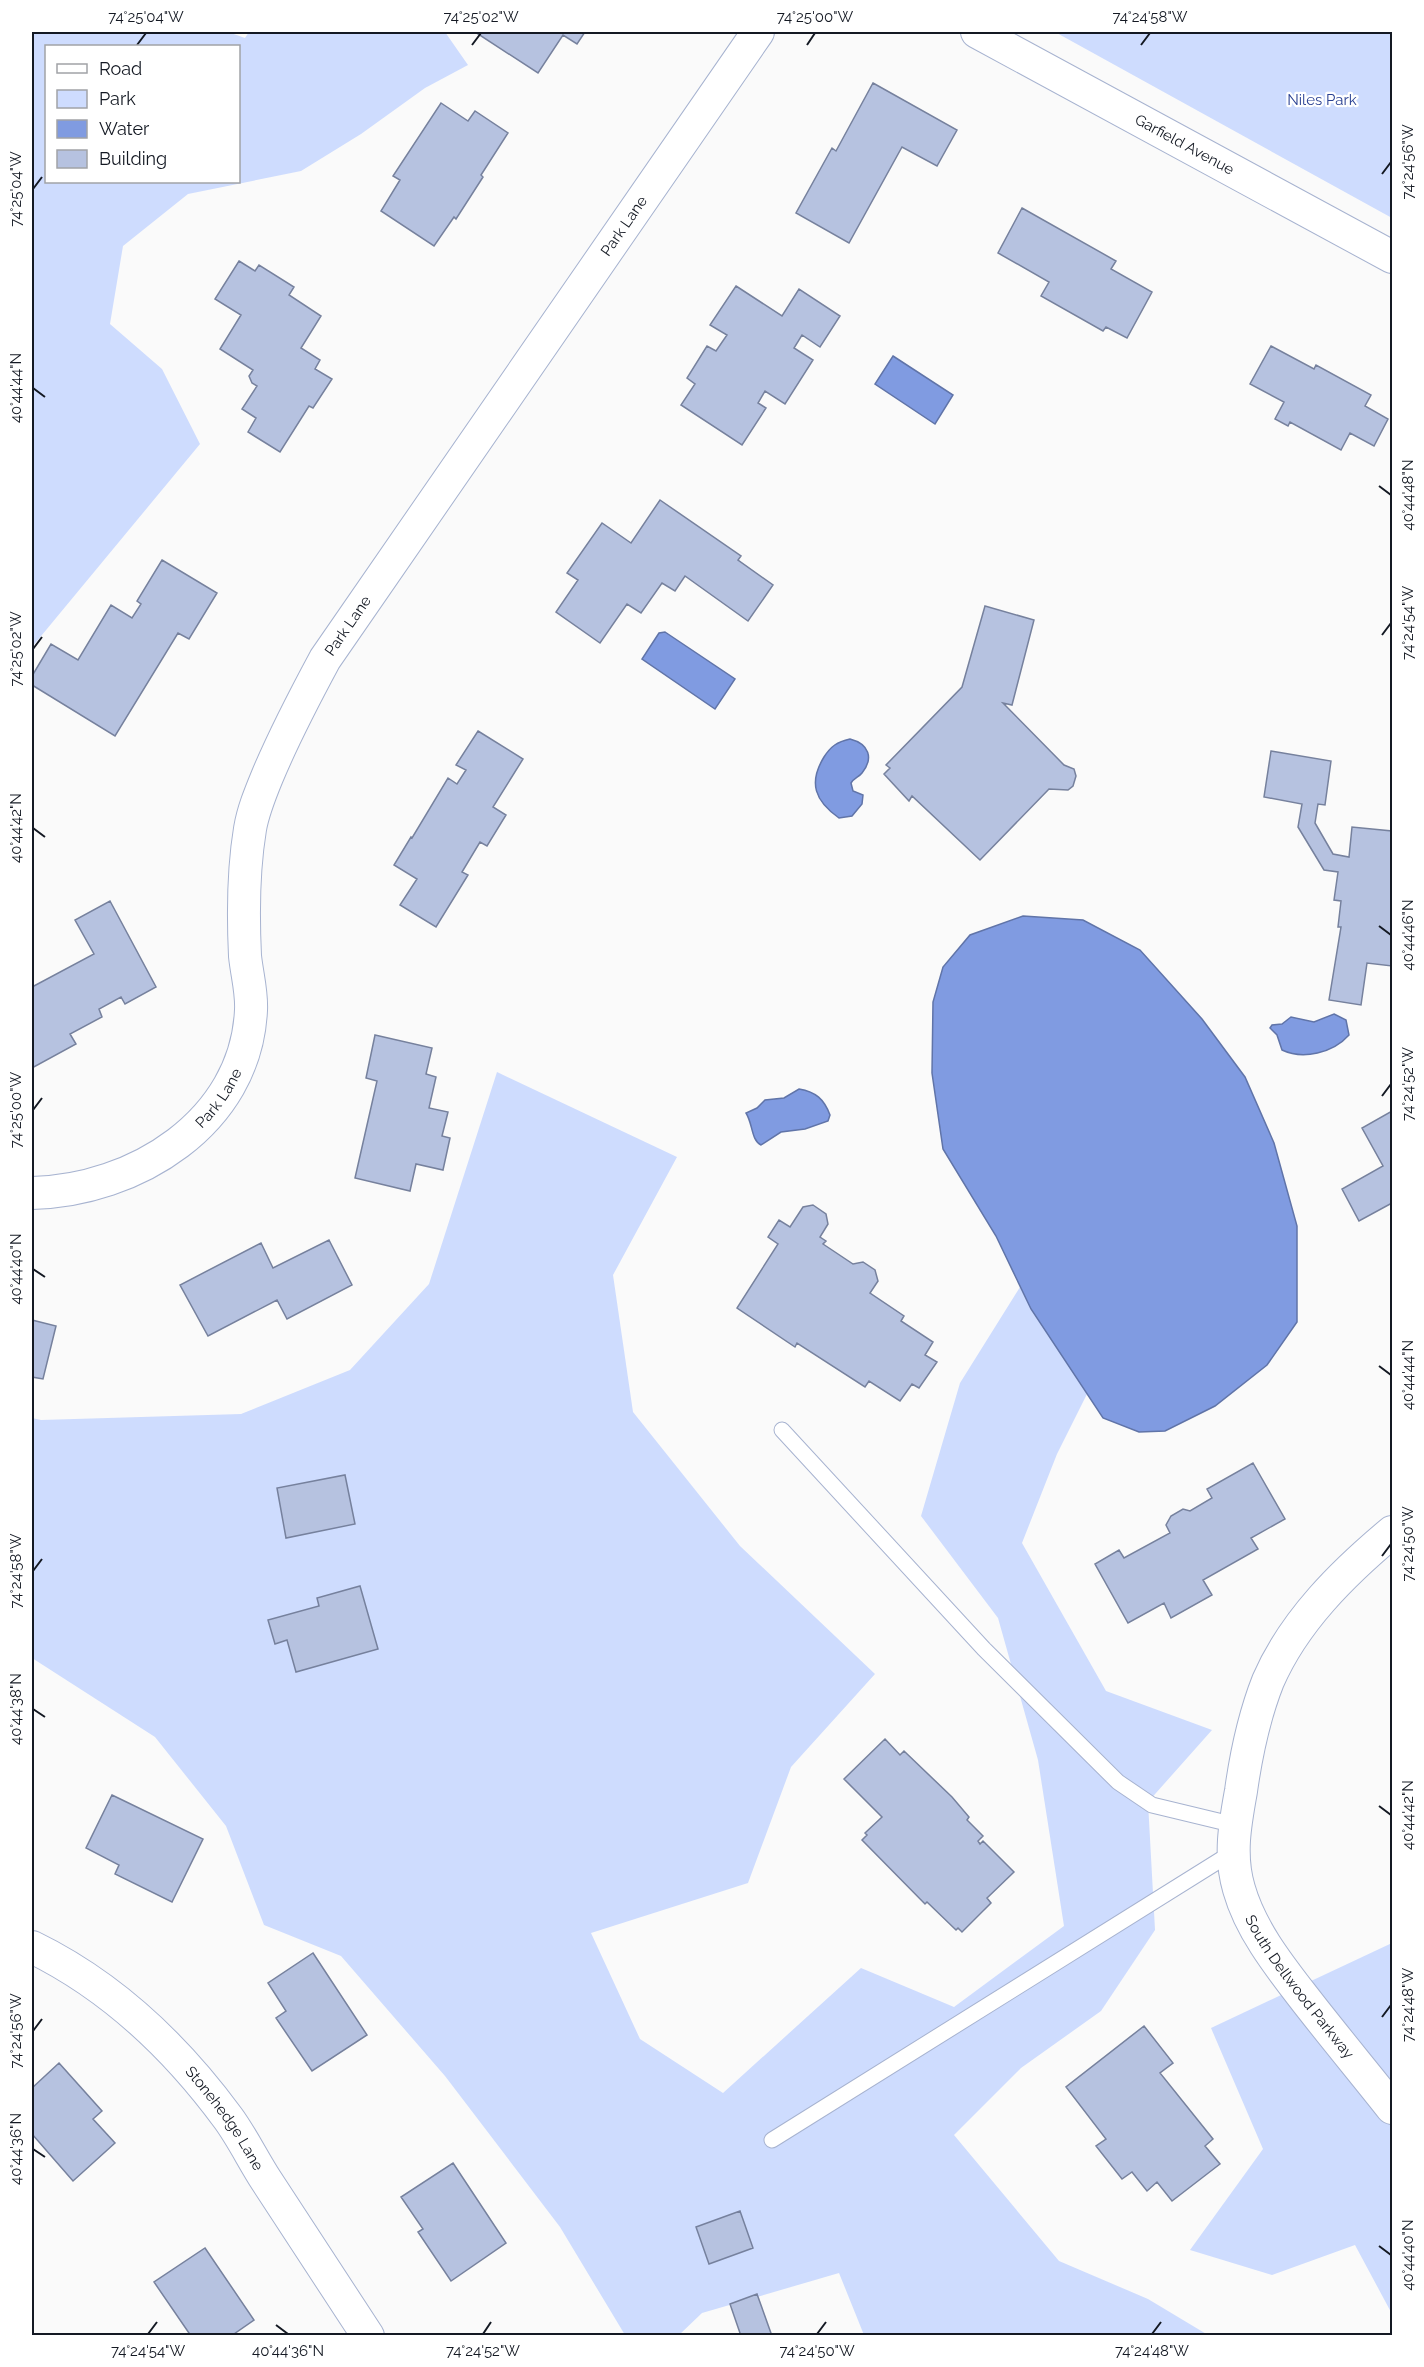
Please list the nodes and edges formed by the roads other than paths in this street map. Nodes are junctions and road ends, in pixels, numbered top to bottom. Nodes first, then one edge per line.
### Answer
1 (758, 32) edge
2 (977, 32) edge
3 (1392, 257) edge
4 (32, 1193) edge
5 (782, 1430) dead end
6 (1392, 1532) edge
7 (1234, 1839) junction
8 (32, 1947) edge
9 (1392, 2108) edge
10 (772, 2140) dead end
11 (368, 2336) edge

1 - 4 street, Park Lane
2 - 3 street, Garfield Avenue
5 - 7 lane
6 - 7 street, South Dellwood Parkway
7 - 9 street, South Dellwood Parkway
7 - 10 lane
8 - 11 street, Stonehedge Lane

